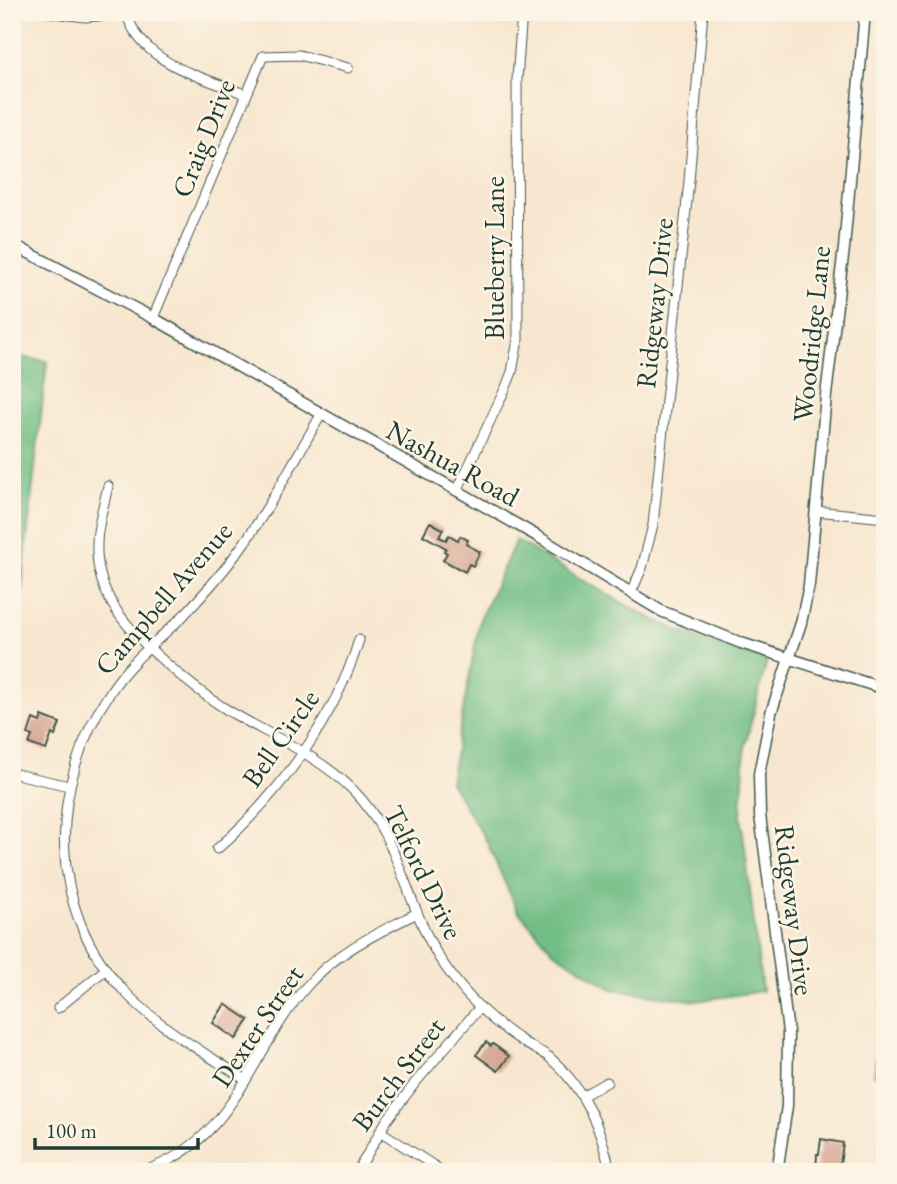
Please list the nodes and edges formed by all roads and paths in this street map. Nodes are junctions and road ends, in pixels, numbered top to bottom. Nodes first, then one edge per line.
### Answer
1 (48, 12) edge
2 (522, 12) edge
3 (703, 12) edge
4 (865, 12) edge
5 (126, 13) edge
6 (348, 68) dead end
7 (245, 94) junction
8 (12, 244) edge
9 (153, 318) junction
10 (321, 415) junction
11 (108, 486) dead end
12 (457, 491) junction
13 (816, 511) junction
14 (885, 518) edge
15 (631, 593) junction
16 (359, 640) dead end
17 (148, 648) junction
18 (790, 658) junction
19 (885, 689) edge
20 (303, 752) junction
21 (12, 772) edge
22 (69, 786) junction
23 (218, 849) dead end
24 (417, 913) junction
25 (106, 970) junction
26 (480, 1007) junction
27 (58, 1008) dead end
28 (246, 1080) junction
29 (607, 1082) dead end
30 (582, 1096) junction
31 (380, 1131) junction
32 (439, 1169) dead end
33 (141, 1172) edge
34 (357, 1172) edge
35 (610, 1172) edge
36 (777, 1172) edge

1 - 5 street
2 - 12 street, Blueberry Lane
3 - 15 street, Ridgeway Drive
4 - 13 street, Woodridge Lane
5 - 7 street
6 - 7 street, Craig Drive
7 - 9 street, Craig Drive
8 - 9 street, Nashua Road
9 - 10 street, Nashua Road
10 - 12 street, Nashua Road
10 - 17 street, Campbell Avenue
11 - 17 street, Telford Drive
12 - 15 street, Nashua Road
13 - 14 street
13 - 18 street, Woodridge Lane
15 - 18 street, Nashua Road
16 - 20 street, Bell Circle
17 - 20 street, Telford Drive
17 - 22 street, Campbell Avenue
18 - 19 street, Nashua Road
18 - 36 street, Ridgeway Drive
20 - 23 street, Bell Circle
20 - 24 street, Telford Drive
21 - 22 street
22 - 25 street, Campbell Avenue
24 - 26 street, Telford Drive
24 - 28 street, Dexter Street
25 - 27 street
25 - 28 street, Campbell Avenue
26 - 30 street, Telford Drive
26 - 31 street, Burch Street
28 - 33 street, Dexter Street
29 - 30 street
30 - 35 street, Telford Drive
31 - 32 street
31 - 34 street, Burch Street

